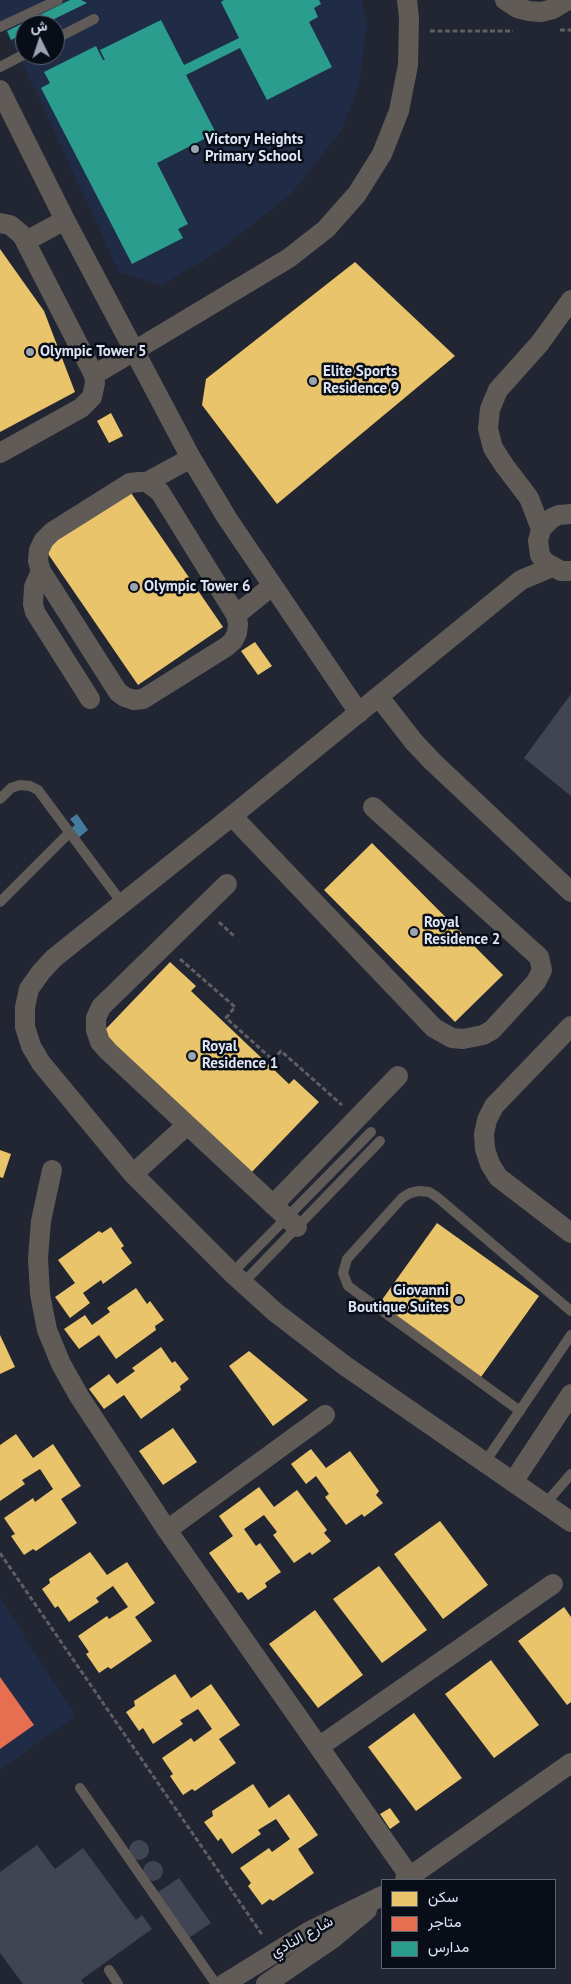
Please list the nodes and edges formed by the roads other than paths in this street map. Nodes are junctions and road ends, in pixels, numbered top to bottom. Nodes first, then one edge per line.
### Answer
1 (58, 0) edge
2 (407, 0) edge
3 (505, 0) edge
4 (568, 0) edge
5 (94, 19) dead end
6 (0, 27) edge
7 (65, 34) edge
8 (15, 59) edge
9 (0, 67) edge
10 (0, 90) edge
11 (8, 124) edge
12 (65, 220) junction
13 (0, 223) edge
14 (26, 241) junction
15 (571, 300) edge
16 (134, 352) junction
17 (94, 376) junction
18 (0, 453) edge
19 (191, 458) junction
20 (147, 482) junction
21 (529, 498) junction
22 (565, 515) edge
23 (540, 538) junction
24 (566, 570) edge
25 (41, 571) junction
26 (521, 580) junction
27 (272, 586) junction
28 (236, 616) junction
29 (379, 697) junction
30 (90, 699) dead end
31 (359, 713) junction
32 (0, 799) edge
33 (373, 807) dead end
34 (232, 816) junction
35 (69, 833) junction
36 (227, 884) dead end
37 (571, 892) edge
38 (0, 902) edge
39 (122, 903) junction
40 (571, 1026) edge
41 (398, 1076) dead end
42 (187, 1125) junction
43 (371, 1132) dead end
44 (380, 1141) dead end
45 (52, 1170) dead end
46 (133, 1174) junction
47 (285, 1217) junction
48 (571, 1233) edge
49 (237, 1278) junction
50 (571, 1311) edge
51 (571, 1335) edge
52 (571, 1394) edge
53 (520, 1411) junction
54 (325, 1415) dead end
55 (485, 1462) junction
56 (571, 1474) edge
57 (513, 1482) junction
58 (545, 1504) junction
59 (571, 1522) edge
60 (167, 1530) junction
61 (553, 1584) dead end
62 (320, 1746) junction
63 (571, 1762) edge
64 (80, 1788) dead end
65 (408, 1879) edge
66 (381, 1896) edge
67 (381, 1897) edge
68 (109, 1970) dead end
69 (118, 1984) edge
70 (216, 1984) edge
71 (224, 1984) edge
72 (266, 1984) edge

1 - 6 lane
2 - 16 street
3 - 4 street
5 - 7 lane
8 - 9 lane
10 - 11 street
11 - 12 street
12 - 14 street
12 - 16 street
13 - 14 street
14 - 17 street
15 - 21 street
16 - 17 street
16 - 19 street
17 - 18 street
19 - 20 street
19 - 27 street
20 - 25 street
20 - 28 street
21 - 22 street
21 - 23 street
22 - 23 street
23 - 24 street
23 - 26 street
24 - 26 street
25 - 28 street
25 - 30 street
26 - 29 street
27 - 28 street
27 - 31 street
29 - 31 street
29 - 37 street
31 - 34 street
32 - 35 lane
33 - 34 street
34 - 39 street
35 - 38 lane
35 - 39 lane
36 - 42 street
39 - 46 street
40 - 48 street
41 - 47 street
42 - 46 street
42 - 47 street
43 - 47 lane
44 - 47 lane
45 - 60 street
46 - 49 street
47 - 49 lane
49 - 55 street
50 - 53 lane
51 - 53 lane
52 - 57 street
53 - 55 lane
54 - 60 street
55 - 57 street
56 - 58 lane
57 - 58 street
58 - 59 street
60 - 62 street
61 - 62 street
62 - 65 street
63 - 65 street
64 - 70 lane
66 - 71 street, شارع النادي
67 - 72 street, شارع النادي
68 - 69 lane

